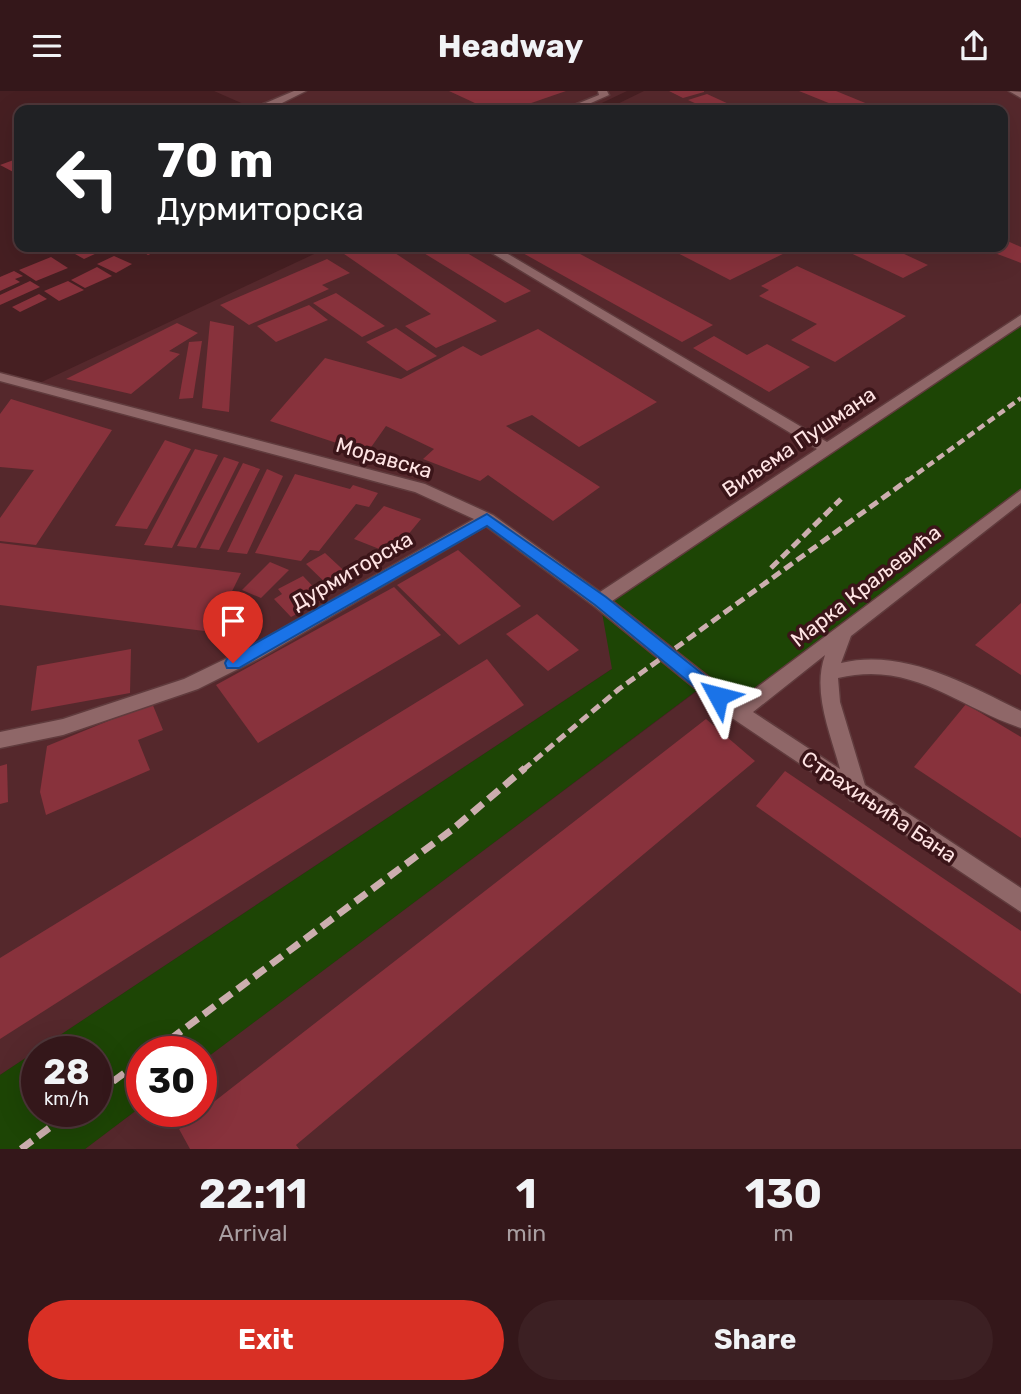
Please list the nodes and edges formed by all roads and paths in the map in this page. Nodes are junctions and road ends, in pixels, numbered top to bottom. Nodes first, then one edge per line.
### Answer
1 (268, 91) edge
2 (302, 91) edge
3 (602, 91) edge
4 (1013, 91) edge
5 (1021, 95) edge
6 (288, 97) junction
7 (269, 105) edge
8 (580, 105) edge
9 (496, 252) edge
10 (1021, 319) edge
11 (0, 377) edge
12 (827, 449) junction
13 (1021, 495) edge
14 (487, 519) junction
15 (600, 601) junction
16 (842, 635) junction
17 (828, 673) junction
18 (738, 712) junction
19 (1021, 720) edge
20 (0, 740) edge
21 (857, 793) junction
22 (1021, 901) edge

1 - 6 street
2 - 6 street
3 - 8 street
4 - 5 street
6 - 7 street
9 - 12 street
10 - 12 street, Виљема Пушмана
11 - 14 street, Моравска
12 - 15 street, Виљема Пушмана
13 - 16 street, Марка Краљевића
14 - 15 street, Моравска
14 - 20 street, Дурмиторска
15 - 18 street, Моравска
16 - 17 street
16 - 18 street, Марка Краљевића
17 - 19 street
17 - 21 street
18 - 21 street, Страхињића Бана
21 - 22 street, Страхињића Бана

